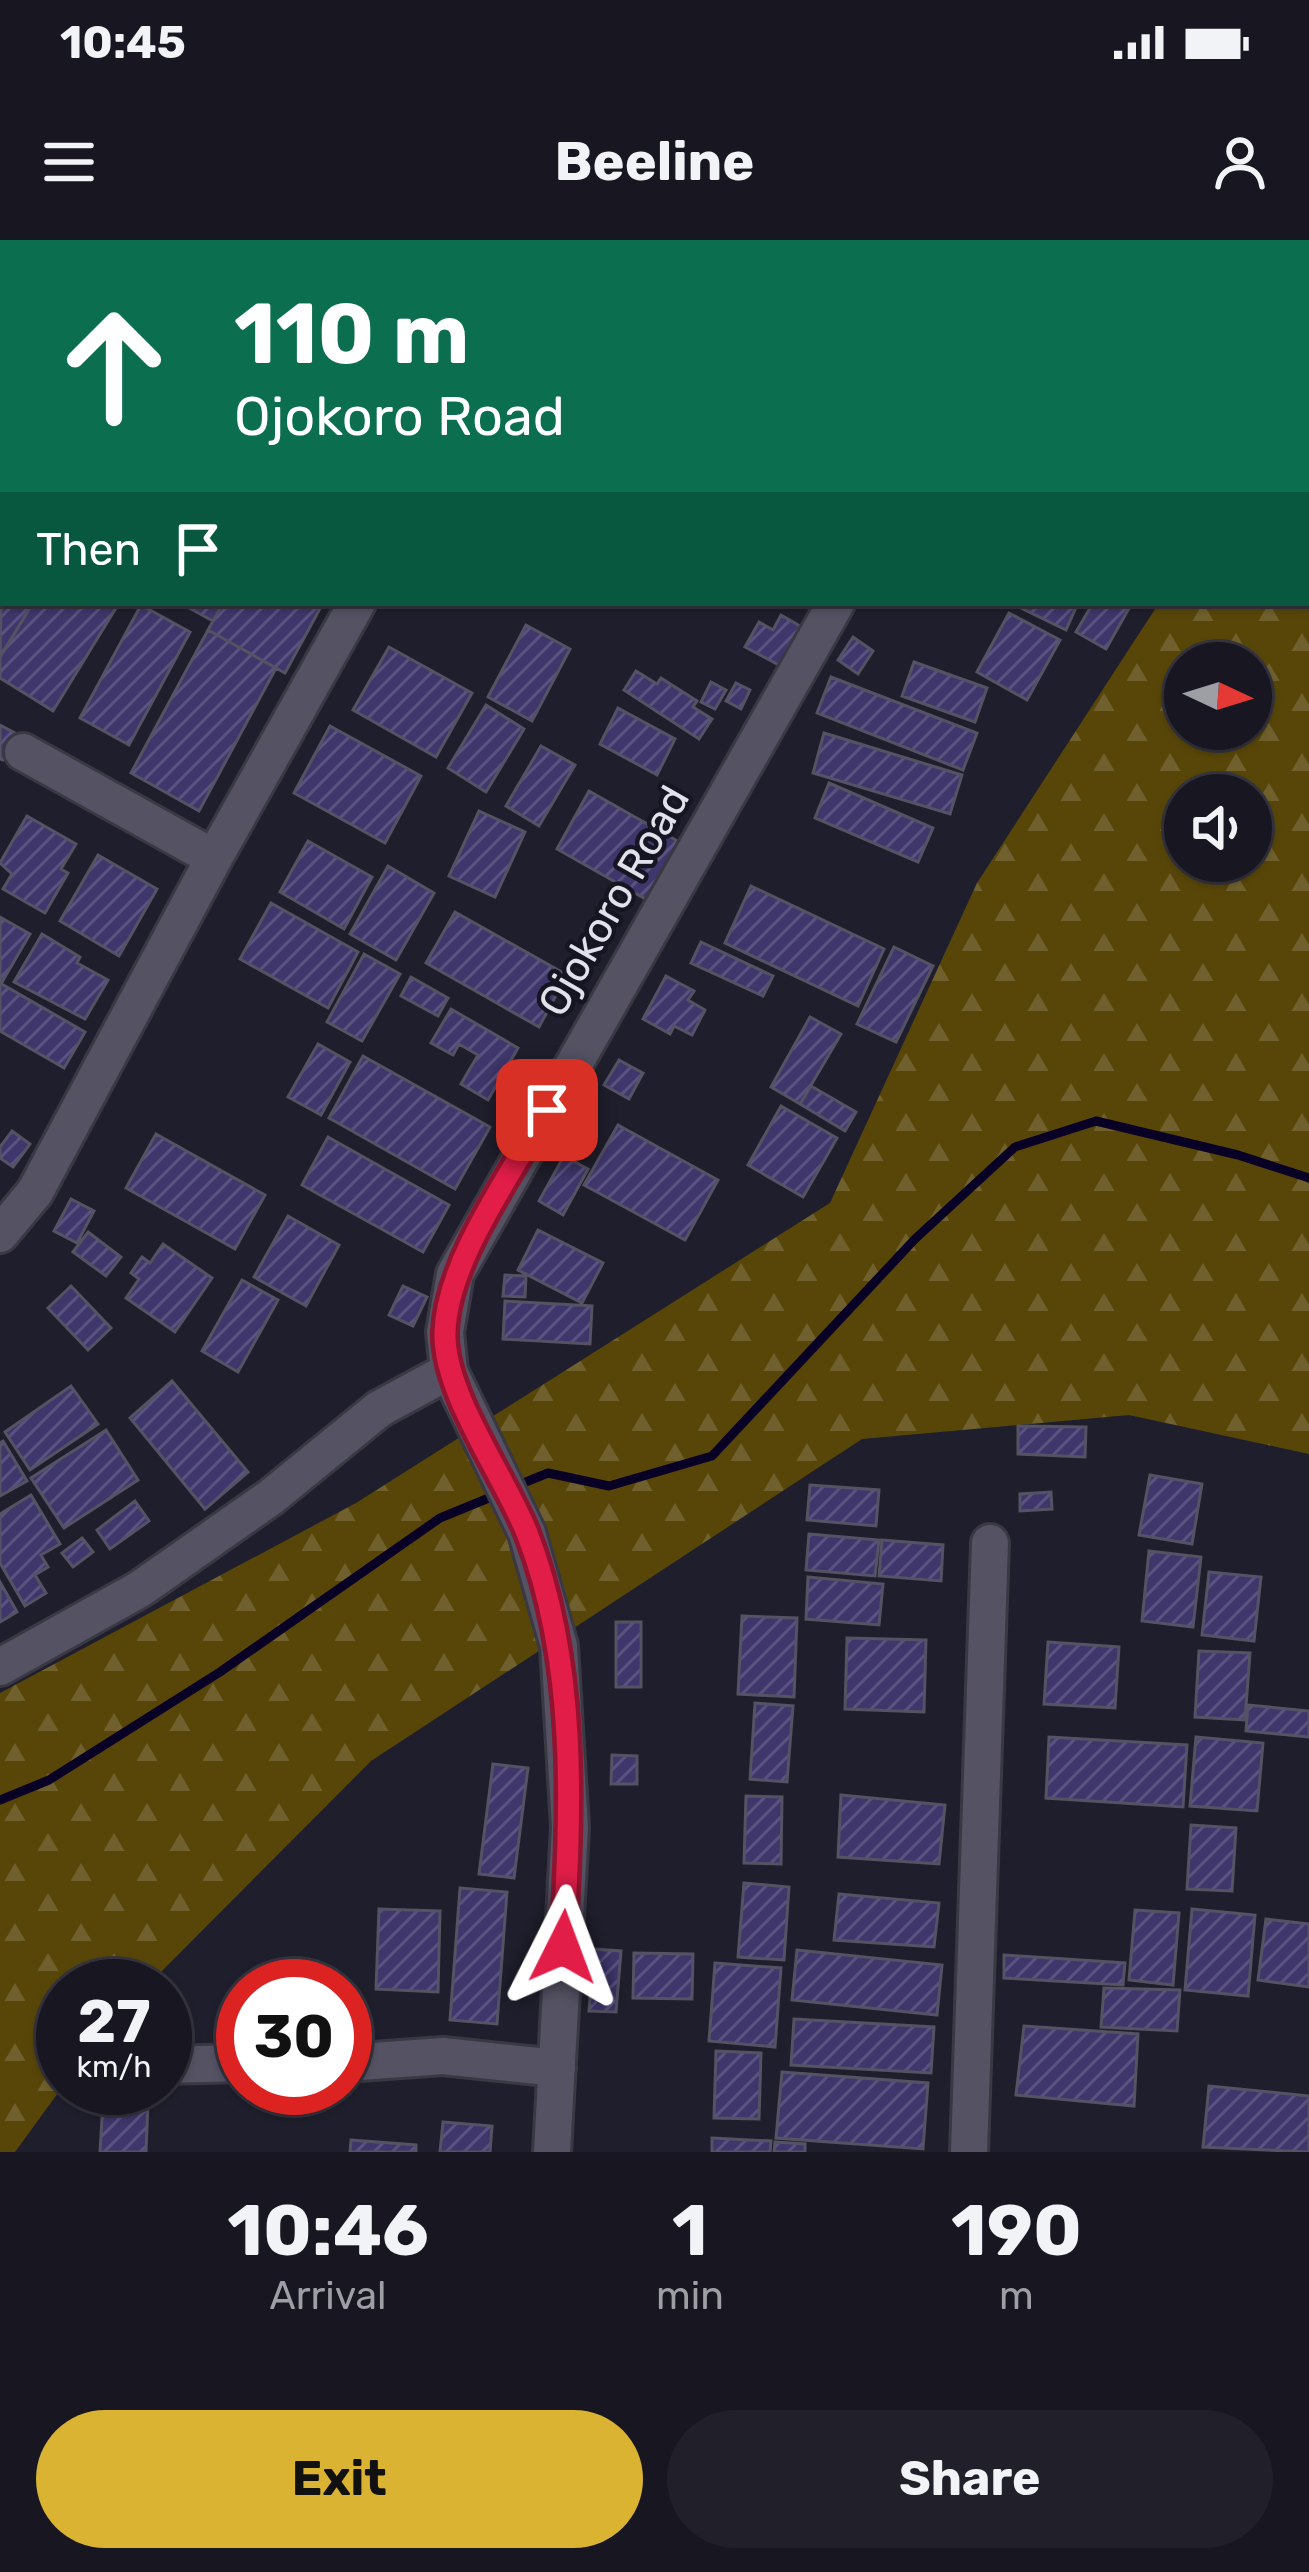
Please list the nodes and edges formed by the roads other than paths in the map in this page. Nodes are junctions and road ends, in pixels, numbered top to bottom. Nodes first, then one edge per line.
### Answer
1 (355, 606) edge
2 (834, 606) edge
3 (23, 752) dead end
4 (214, 858) junction
5 (0, 1234) edge
6 (449, 1371) junction
7 (990, 1543) dead end
8 (0, 1667) edge
9 (372, 2061) edge
10 (557, 2068) junction
11 (552, 2152) edge
12 (969, 2152) edge

1 - 4 street
2 - 6 street, Ojokoro Road
3 - 4 street
4 - 5 street
6 - 8 street
6 - 10 street, Ojokoro Road
7 - 12 street
9 - 10 street
10 - 11 street, Ojokoro Road

